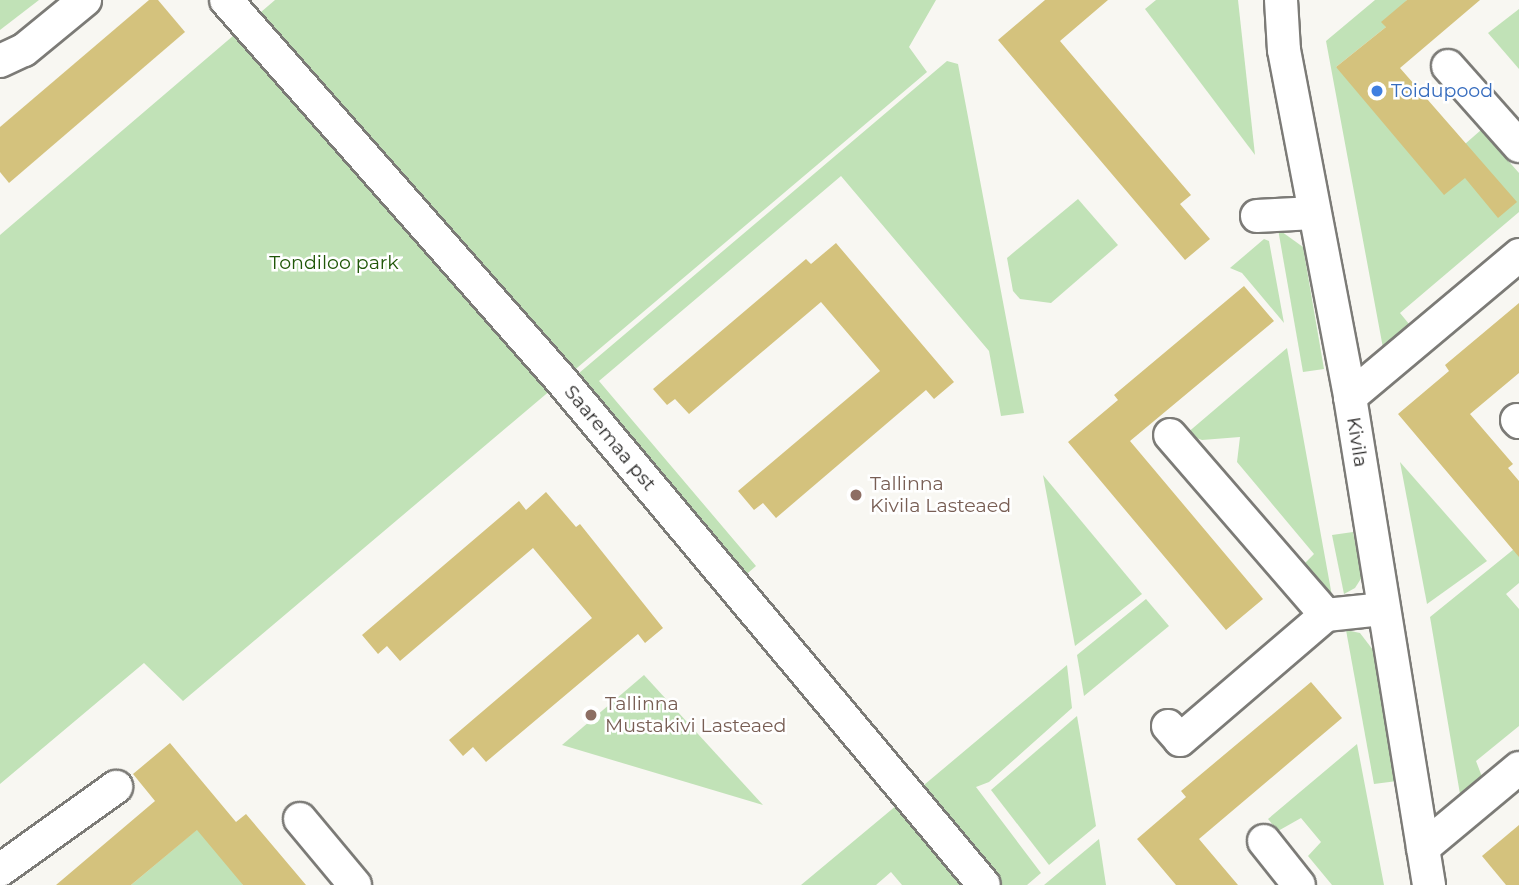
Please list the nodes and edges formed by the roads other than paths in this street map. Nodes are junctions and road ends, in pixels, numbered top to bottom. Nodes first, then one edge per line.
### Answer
1 (85, 0) edge
2 (226, 0) edge
3 (1281, 0) edge
4 (0, 61) edge
5 (1448, 66) dead end
6 (1519, 146) edge
7 (1314, 213) junction
8 (1257, 216) dead end
9 (1519, 255) edge
10 (1350, 397) junction
11 (1170, 435) dead end
12 (1382, 609) junction
13 (1326, 615) junction
14 (1168, 726) dead end
15 (1519, 768) edge
16 (116, 787) dead end
17 (300, 819) dead end
18 (1265, 841) dead end
19 (1423, 848) junction
20 (0, 870) edge
21 (355, 885) edge
22 (984, 885) edge
23 (1299, 885) edge
24 (1429, 885) edge

1 - 4 street
2 - 22 street, Saaremaa pst
3 - 7 street, Kivila
5 - 6 street
7 - 8 street
7 - 10 street, Kivila
9 - 10 street
10 - 12 street, Kivila
11 - 13 street
12 - 13 street
12 - 19 street, Kivila
13 - 14 street
15 - 19 street
16 - 20 street
17 - 21 street
18 - 23 street
19 - 24 street, Kivila

